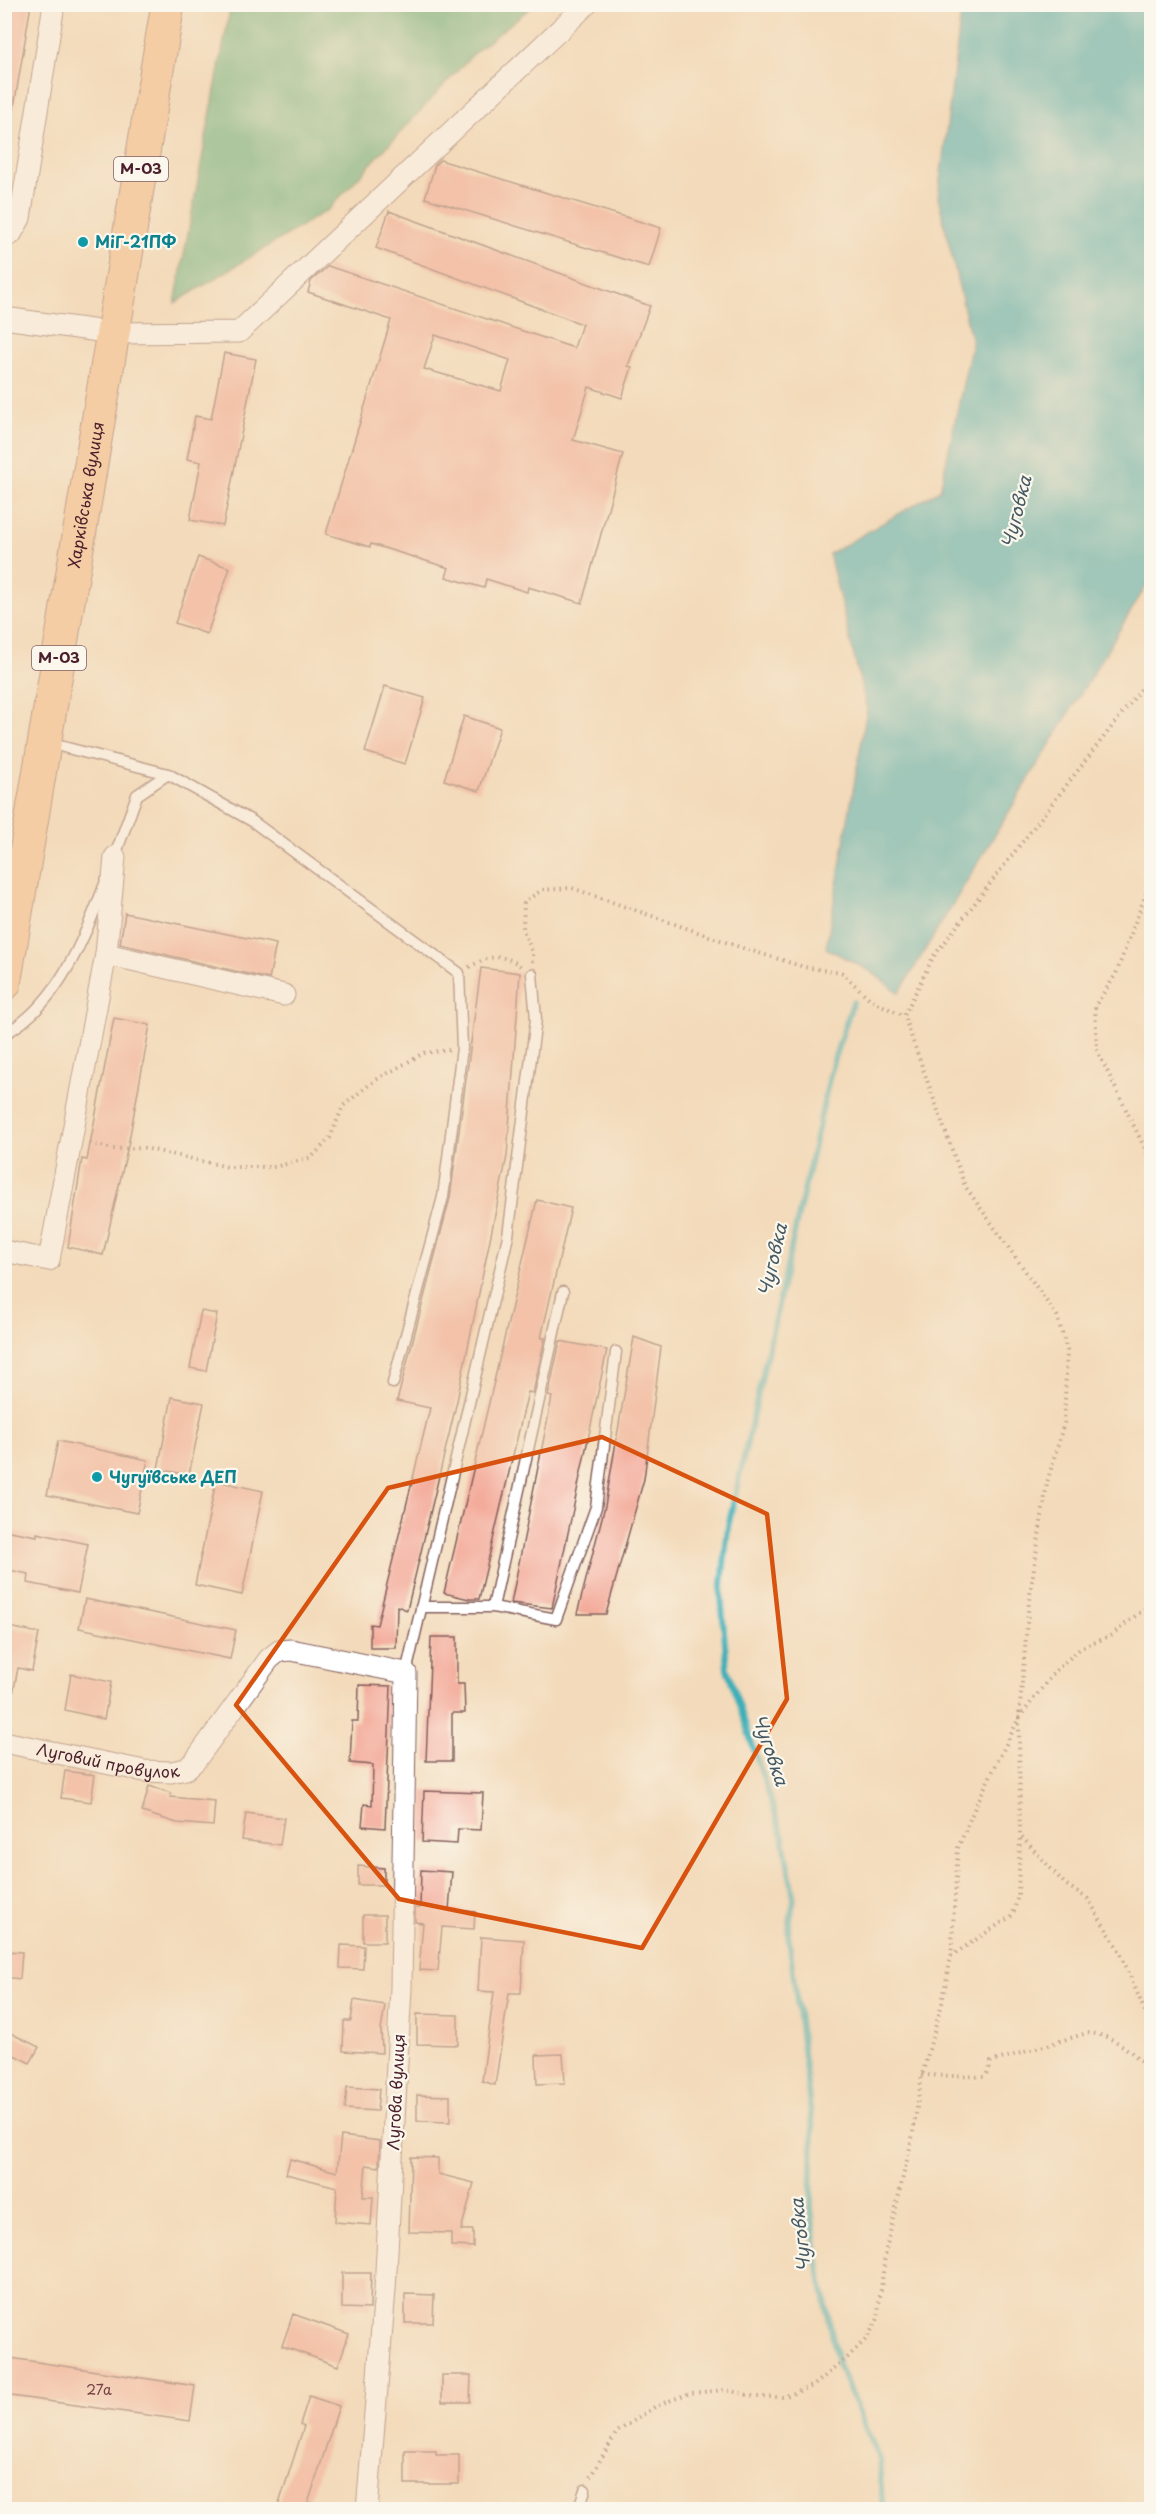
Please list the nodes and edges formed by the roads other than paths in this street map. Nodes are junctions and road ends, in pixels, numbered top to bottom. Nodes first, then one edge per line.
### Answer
1 (54, 4) edge
2 (168, 4) edge
3 (586, 4) edge
4 (4, 237) edge
5 (4, 318) edge
6 (113, 333) junction
7 (45, 742) junction
8 (168, 774) junction
9 (115, 857) junction
10 (106, 954) junction
11 (532, 974) road end
12 (4, 984) edge
13 (284, 995) dead end
14 (4, 1034) edge
15 (4, 1251) edge
16 (563, 1292) dead end
17 (616, 1352) dead end
18 (393, 1383) dead end
19 (421, 1607) junction
20 (494, 1607) junction
21 (406, 1673) junction
22 (4, 1742) edge
23 (585, 2490) road end
24 (367, 2510) edge
25 (578, 2510) edge

1 - 4 street
2 - 6 highway, Харківська вулиця / М-03
3 - 6 street
5 - 6 street
6 - 7 highway, Харківська вулиця / М-03
7 - 8 lane
7 - 12 highway, Харківська вулиця / М-03
8 - 9 lane
8 - 18 lane
9 - 10 street
9 - 14 lane
10 - 13 street
10 - 15 street
11 - 19 lane
16 - 20 lane
17 - 20 lane
19 - 20 lane
19 - 21 lane
21 - 22 street, Луговий провулок
21 - 24 street, Лугова вулиця
23 - 25 lane

